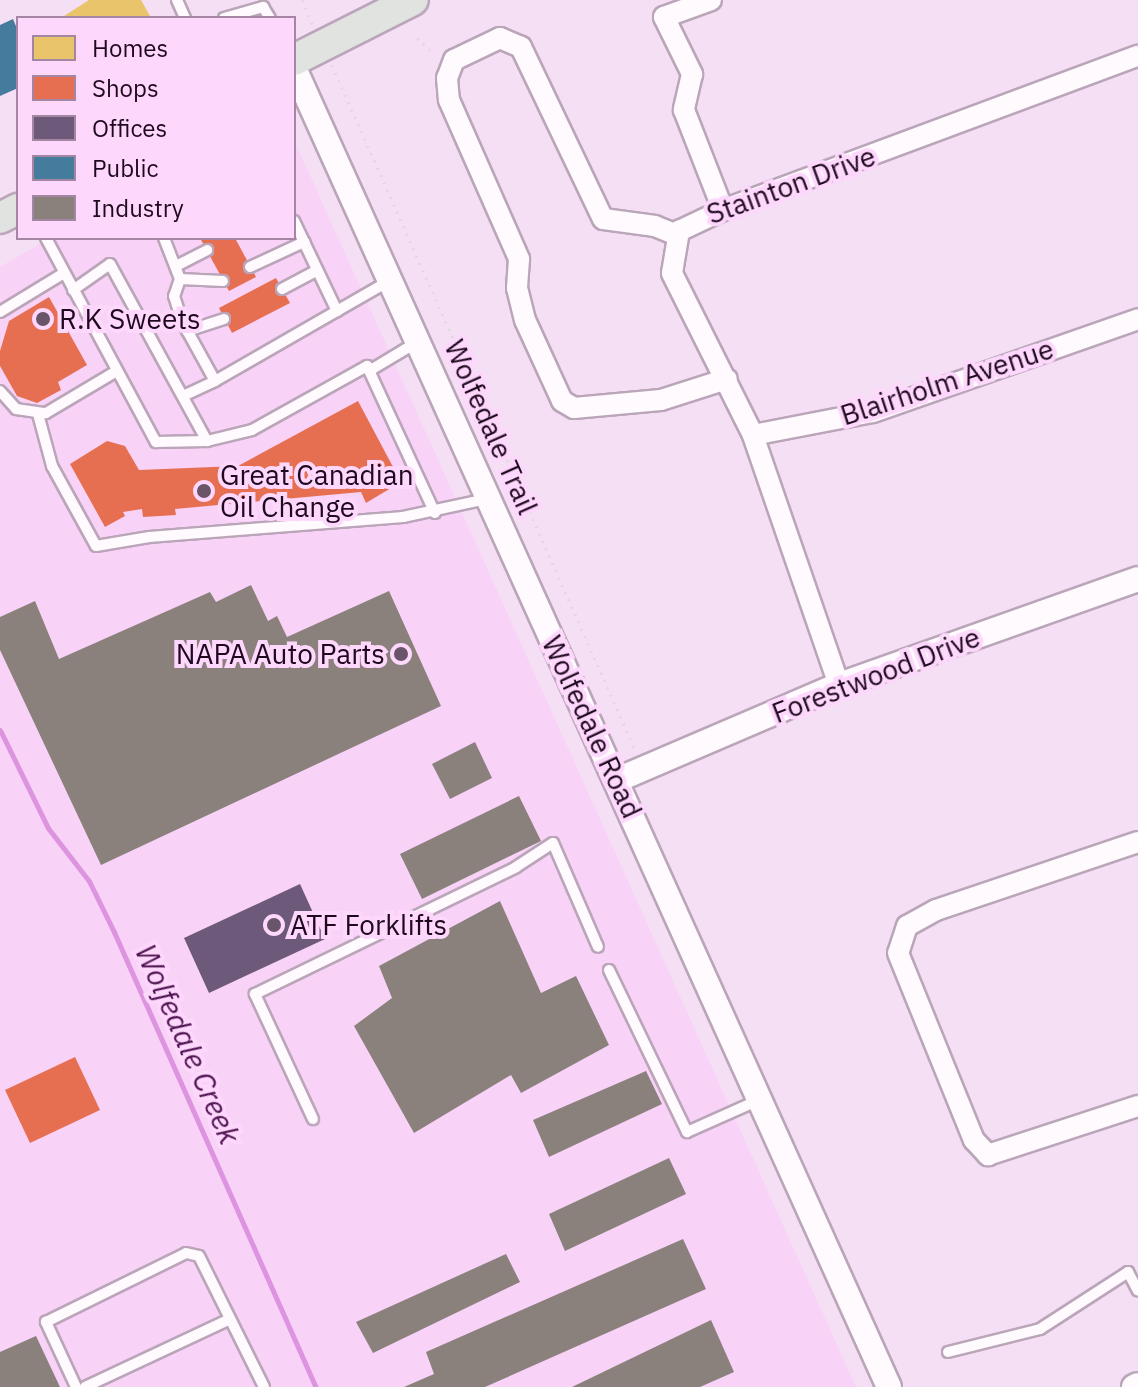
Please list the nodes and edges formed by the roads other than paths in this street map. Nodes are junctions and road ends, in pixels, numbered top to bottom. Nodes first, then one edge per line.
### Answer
1 (413, 0) edge
2 (711, 0) edge
3 (231, 16) edge
4 (269, 16) edge
5 (1138, 56) edge
6 (296, 59) edge
7 (296, 72) edge
8 (723, 210) junction
9 (296, 225) edge
10 (677, 235) junction
11 (47, 240) edge
12 (165, 240) edge
13 (304, 242) junction
14 (207, 250) dead end
15 (176, 266) junction
16 (250, 267) dead end
17 (317, 270) junction
18 (64, 273) junction
19 (180, 279) junction
20 (390, 280) junction
21 (223, 281) dead end
22 (282, 289) dead end
23 (73, 290) junction
24 (337, 311) junction
25 (0, 312) edge
26 (224, 319) dead end
27 (1138, 319) edge
28 (187, 331) junction
29 (419, 341) junction
30 (369, 371) junction
31 (115, 372) junction
32 (727, 379) junction
33 (215, 381) junction
34 (0, 391) edge
35 (183, 396) junction
36 (38, 414) junction
37 (753, 435) junction
38 (207, 441) junction
39 (488, 498) junction
40 (435, 513) junction
41 (1138, 579) edge
42 (839, 685) junction
43 (617, 780) junction
44 (1138, 842) edge
45 (598, 947) dead end
46 (609, 970) dead end
47 (761, 1099) junction
48 (1138, 1106) edge
49 (313, 1119) dead end
50 (1138, 1291) edge
51 (230, 1319) junction
52 (948, 1352) dead end
53 (76, 1387) edge
54 (85, 1387) edge
55 (264, 1387) edge
56 (889, 1387) edge

1 - 6 main road
2 - 8 street
3 - 4 lane
5 - 8 street, Stainton Drive
7 - 20 street, Wolfedale Road
8 - 10 street, Stainton Drive
9 - 13 lane
10 - 32 street, Stainton Drive
10 - 32 street
11 - 18 lane
12 - 15 lane
13 - 16 lane
13 - 17 lane
14 - 15 lane
15 - 19 lane
17 - 22 lane
17 - 24 lane
18 - 23 lane
18 - 25 lane
19 - 21 lane
19 - 28 lane
20 - 24 lane
20 - 29 street, Wolfedale Road
23 - 31 lane
23 - 35 lane
24 - 33 lane
26 - 28 lane
27 - 37 street, Blairholm Avenue
28 - 33 lane
29 - 30 lane
29 - 39 street, Wolfedale Road
30 - 38 lane
30 - 40 lane
31 - 36 lane
31 - 38 lane
32 - 37 street, Stainton Drive
33 - 35 lane
34 - 36 lane
35 - 38 lane
36 - 40 lane
37 - 42 street, Stainton Drive
39 - 40 lane
39 - 43 street, Wolfedale Road
41 - 42 street, Forestwood Drive
42 - 43 street, Forestwood Drive
43 - 47 street, Wolfedale Road
44 - 48 street
45 - 49 lane
46 - 47 lane
47 - 56 street, Wolfedale Road
50 - 52 lane
51 - 53 lane
51 - 54 lane
51 - 55 lane

